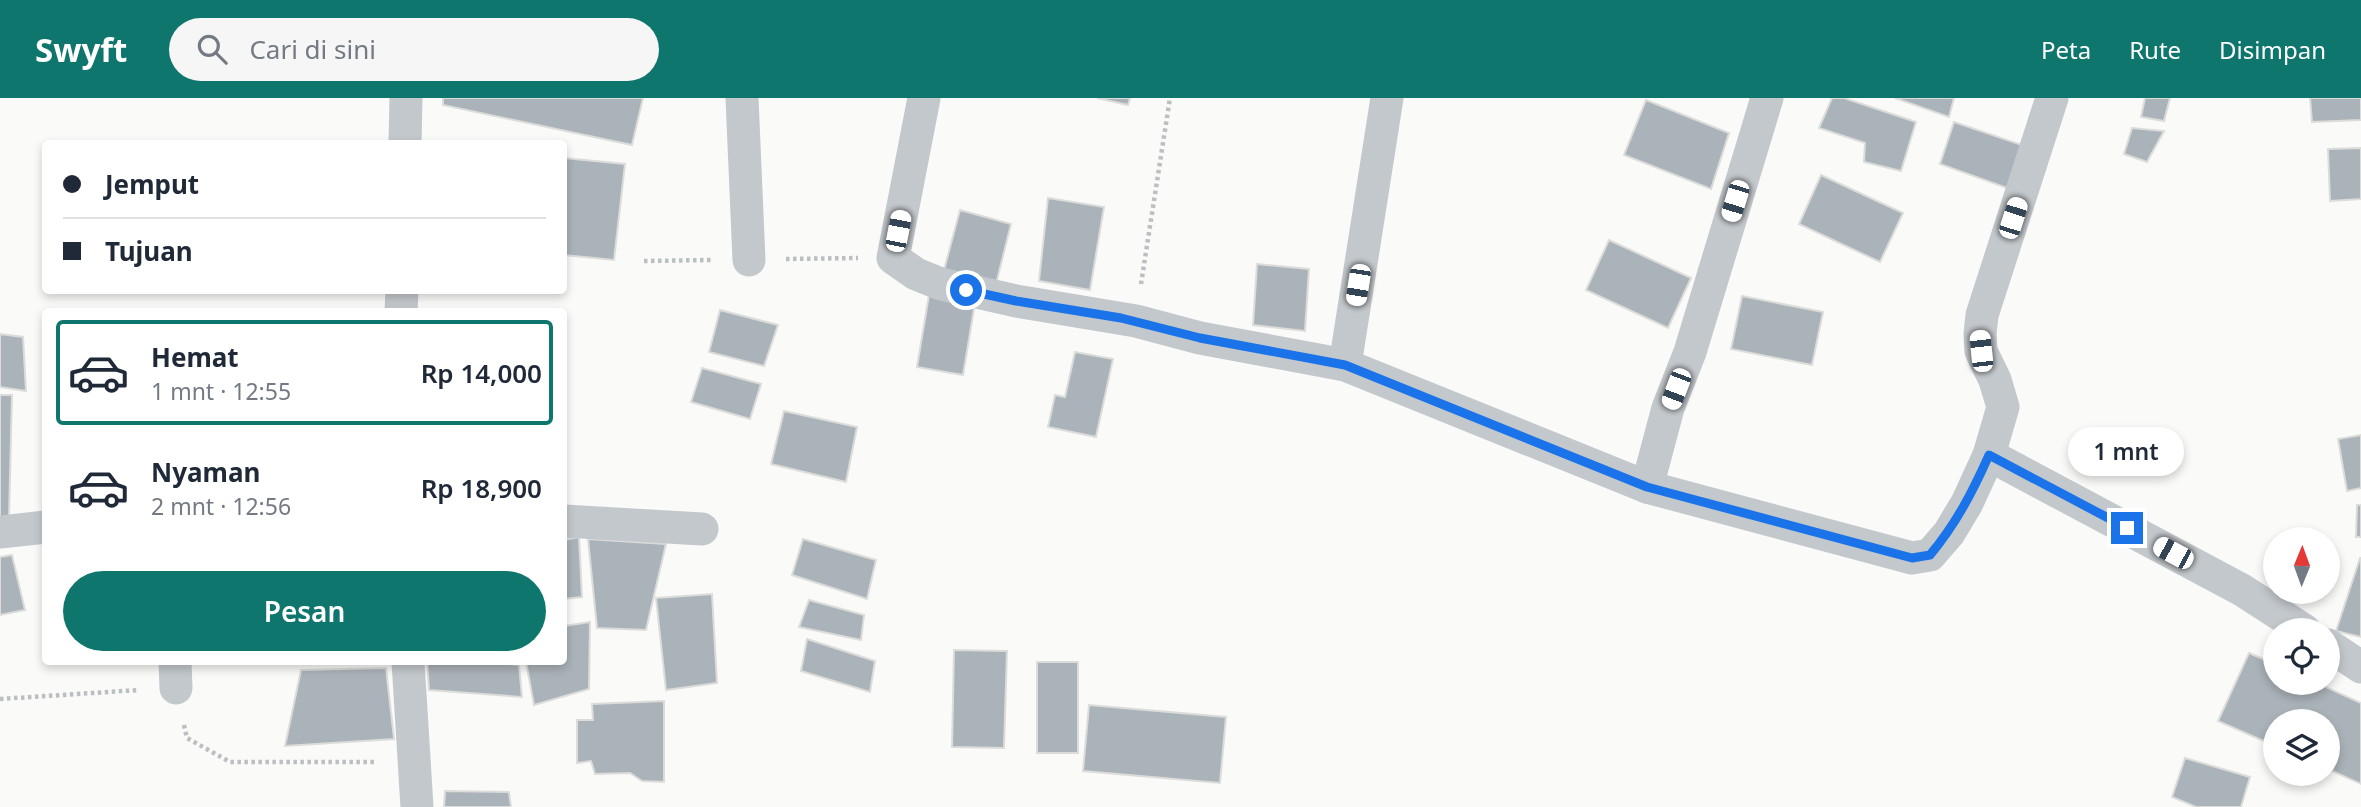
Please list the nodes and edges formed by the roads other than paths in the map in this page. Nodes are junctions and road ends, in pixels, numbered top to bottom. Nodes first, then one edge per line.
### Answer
1 (407, 98) edge
2 (742, 98) edge
3 (924, 98) edge
4 (1387, 98) edge
5 (1767, 98) edge
6 (2052, 98) edge
7 (405, 140) edge
8 (749, 260) dead end
9 (1345, 365) junction
10 (1989, 455) junction
11 (1647, 487) junction
12 (567, 522) edge
13 (42, 527) edge
14 (702, 529) dead end
15 (0, 532) edge
16 (2285, 618) edge
17 (2340, 653) edge
18 (408, 665) edge
19 (2361, 667) edge
20 (417, 807) edge

1 - 7 street
2 - 8 street
3 - 9 street
4 - 9 street
5 - 11 street
6 - 10 street
9 - 11 street
10 - 11 street
10 - 16 street
12 - 14 street
13 - 15 street
17 - 19 street
18 - 20 street

